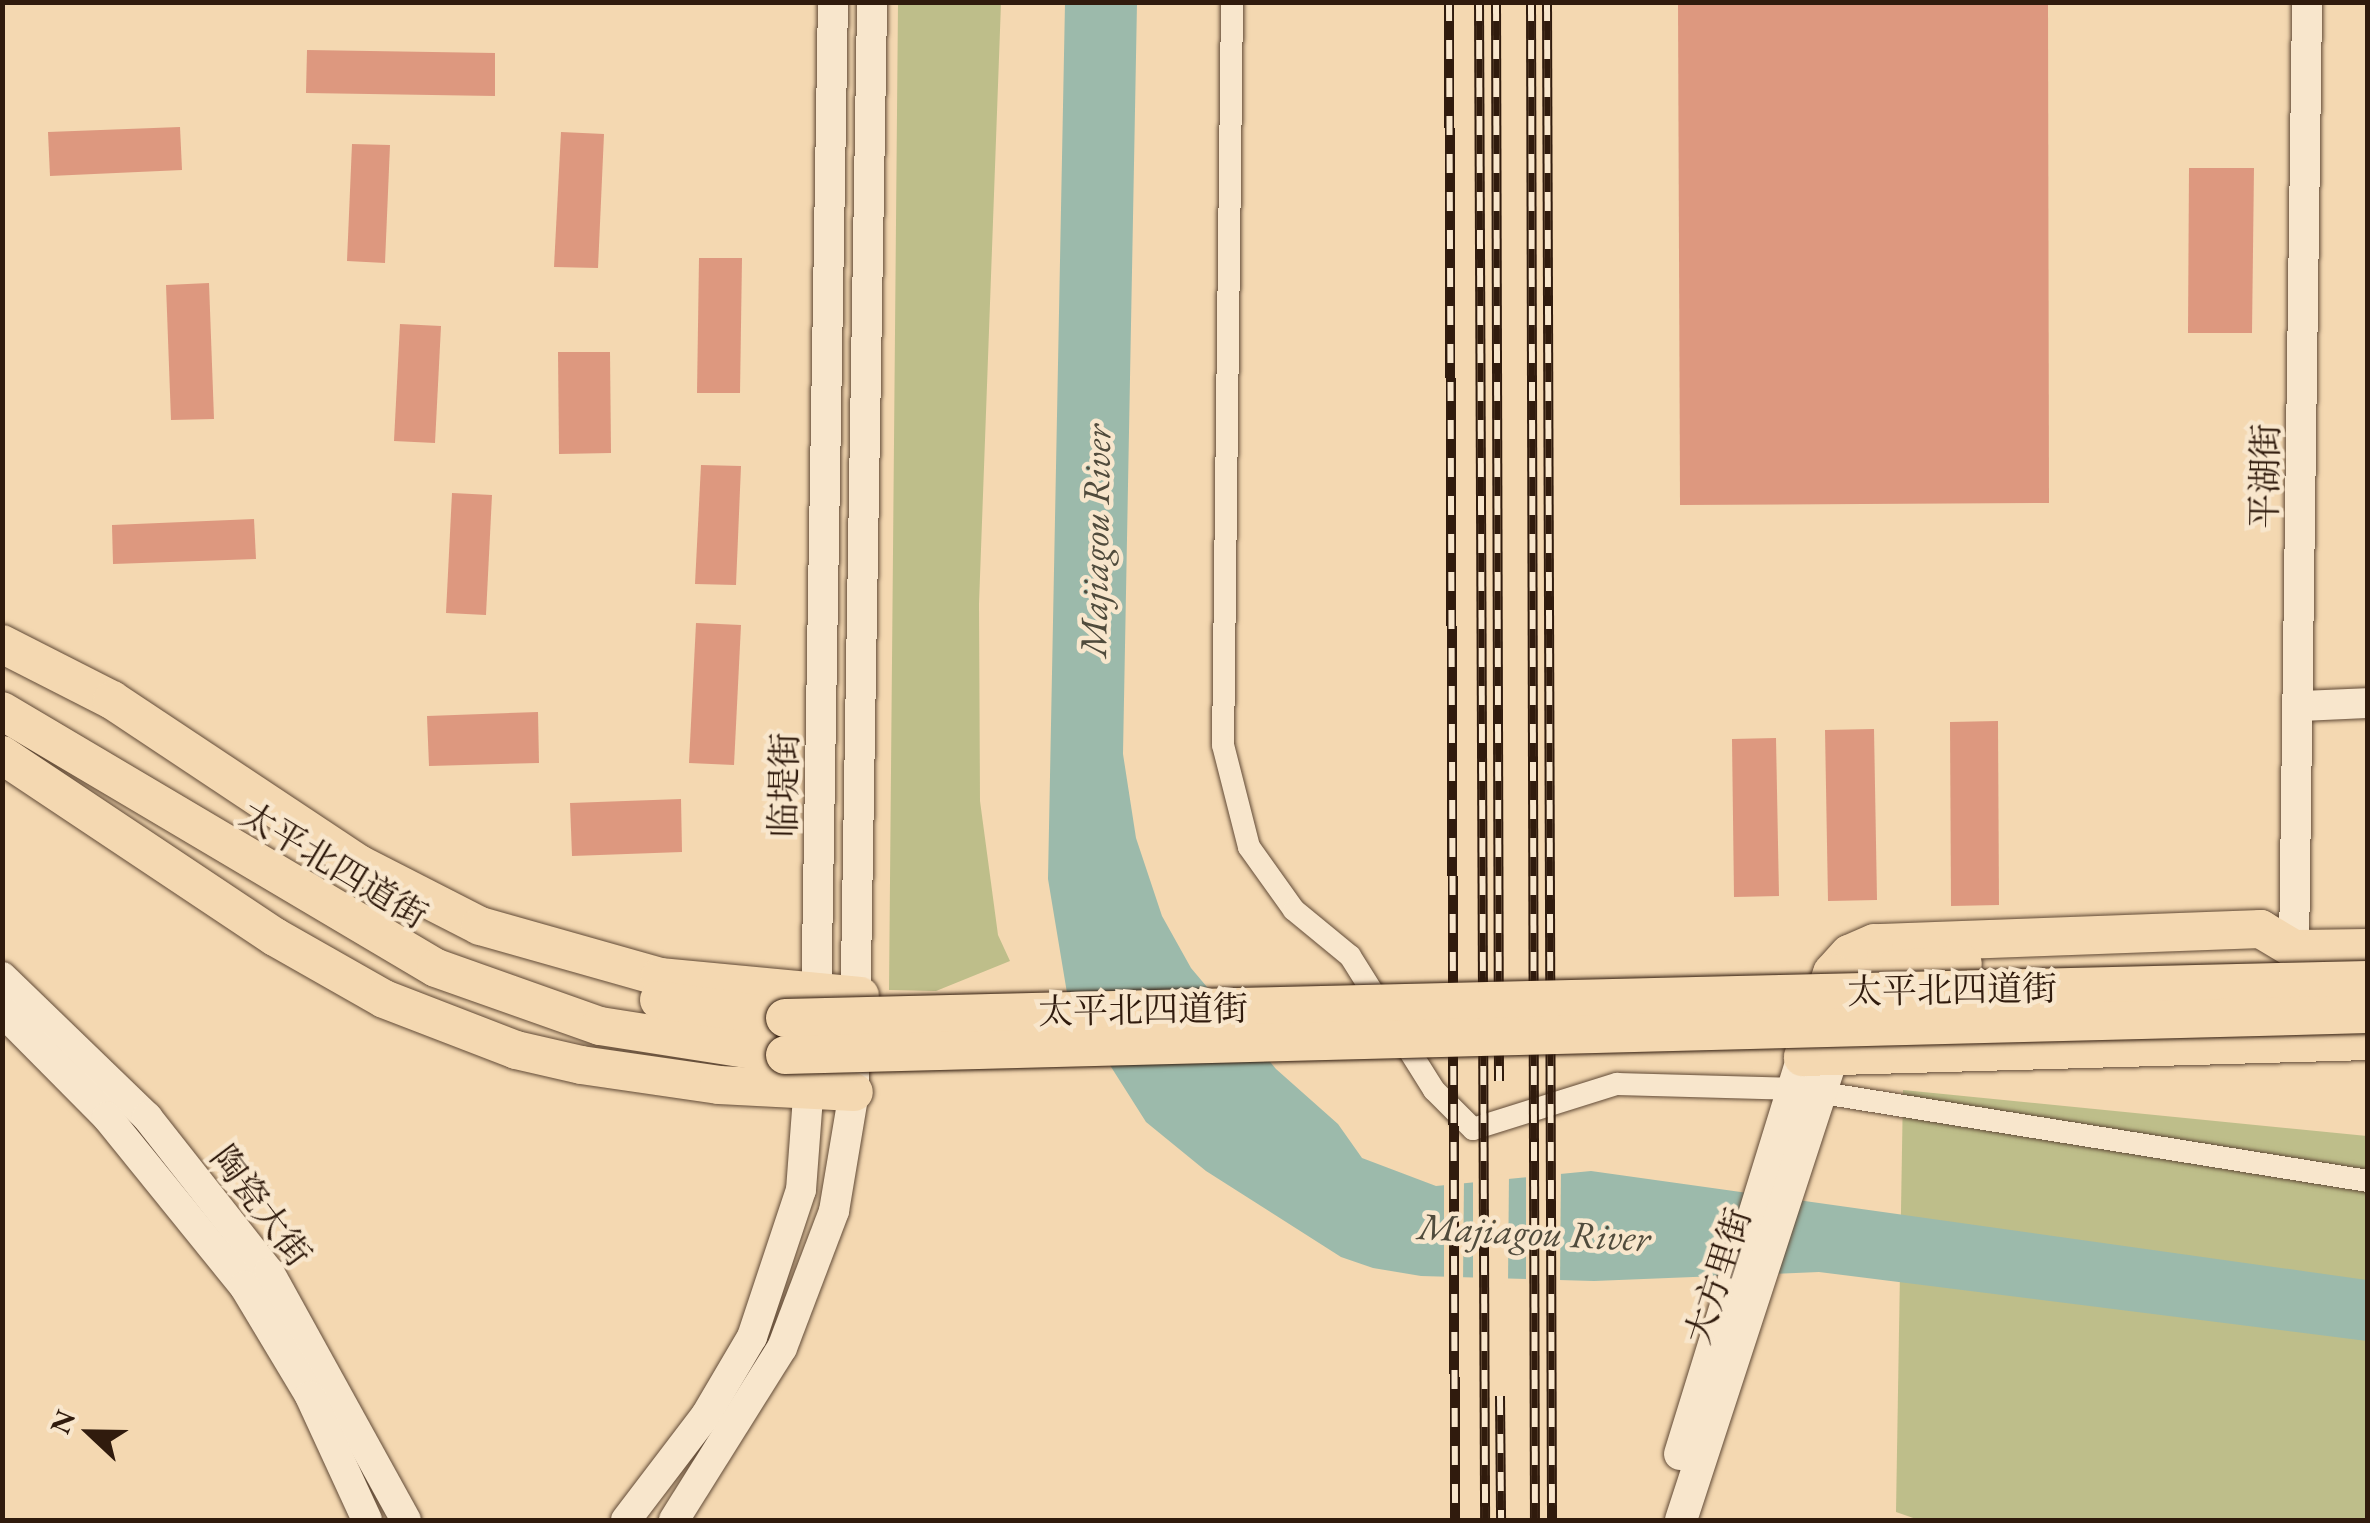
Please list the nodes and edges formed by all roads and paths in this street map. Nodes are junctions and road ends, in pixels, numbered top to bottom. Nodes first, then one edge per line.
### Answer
1 (833, 2) edge
2 (872, 2) edge
3 (1232, 2) edge
4 (2307, 2) edge
5 (2, 644) edge
6 (2, 669) edge
7 (2368, 704) edge
8 (2300, 706) junction
9 (2, 711) edge
10 (2, 755) edge
11 (2368, 948) edge
12 (2294, 950) junction
13 (2, 977) edge
14 (2368, 980) edge
15 (818, 993) junction
16 (860, 996) junction
17 (2, 1011) edge
18 (2368, 1014) edge
19 (2368, 1041) edge
20 (1812, 1074) junction
21 (808, 1090) junction
22 (854, 1092) junction
23 (2368, 1181) edge
24 (1727, 1341) junction
25 (368, 1520) edge
26 (406, 1520) edge
27 (626, 1520) edge
28 (674, 1520) edge
29 (1660, 1520) edge
30 (1681, 1520) edge

1 - 15 street, 临堤街
2 - 16 street
3 - 20 street
4 - 8 street, 平湖街
5 - 15 main road, 太平北四道街
6 - 14 main road, 太平北四道街, bridge
7 - 8 street
8 - 12 street, 平湖街
9 - 18 main road, 太平北四道街, bridge
10 - 21 main road
11 - 12 main road
12 - 20 main road
13 - 26 street, 陶瓷大街
15 - 16 main road, 太平北四道街
15 - 21 street, 临堤街
16 - 22 street
17 - 25 street, 陶瓷大街
19 - 20 main road
20 - 23 street
20 - 24 main road, 大方里街
21 - 22 main road
21 - 27 street, 临堤街
22 - 28 street
24 - 29 main road, 大方里街
24 - 30 main road, 大方里街

